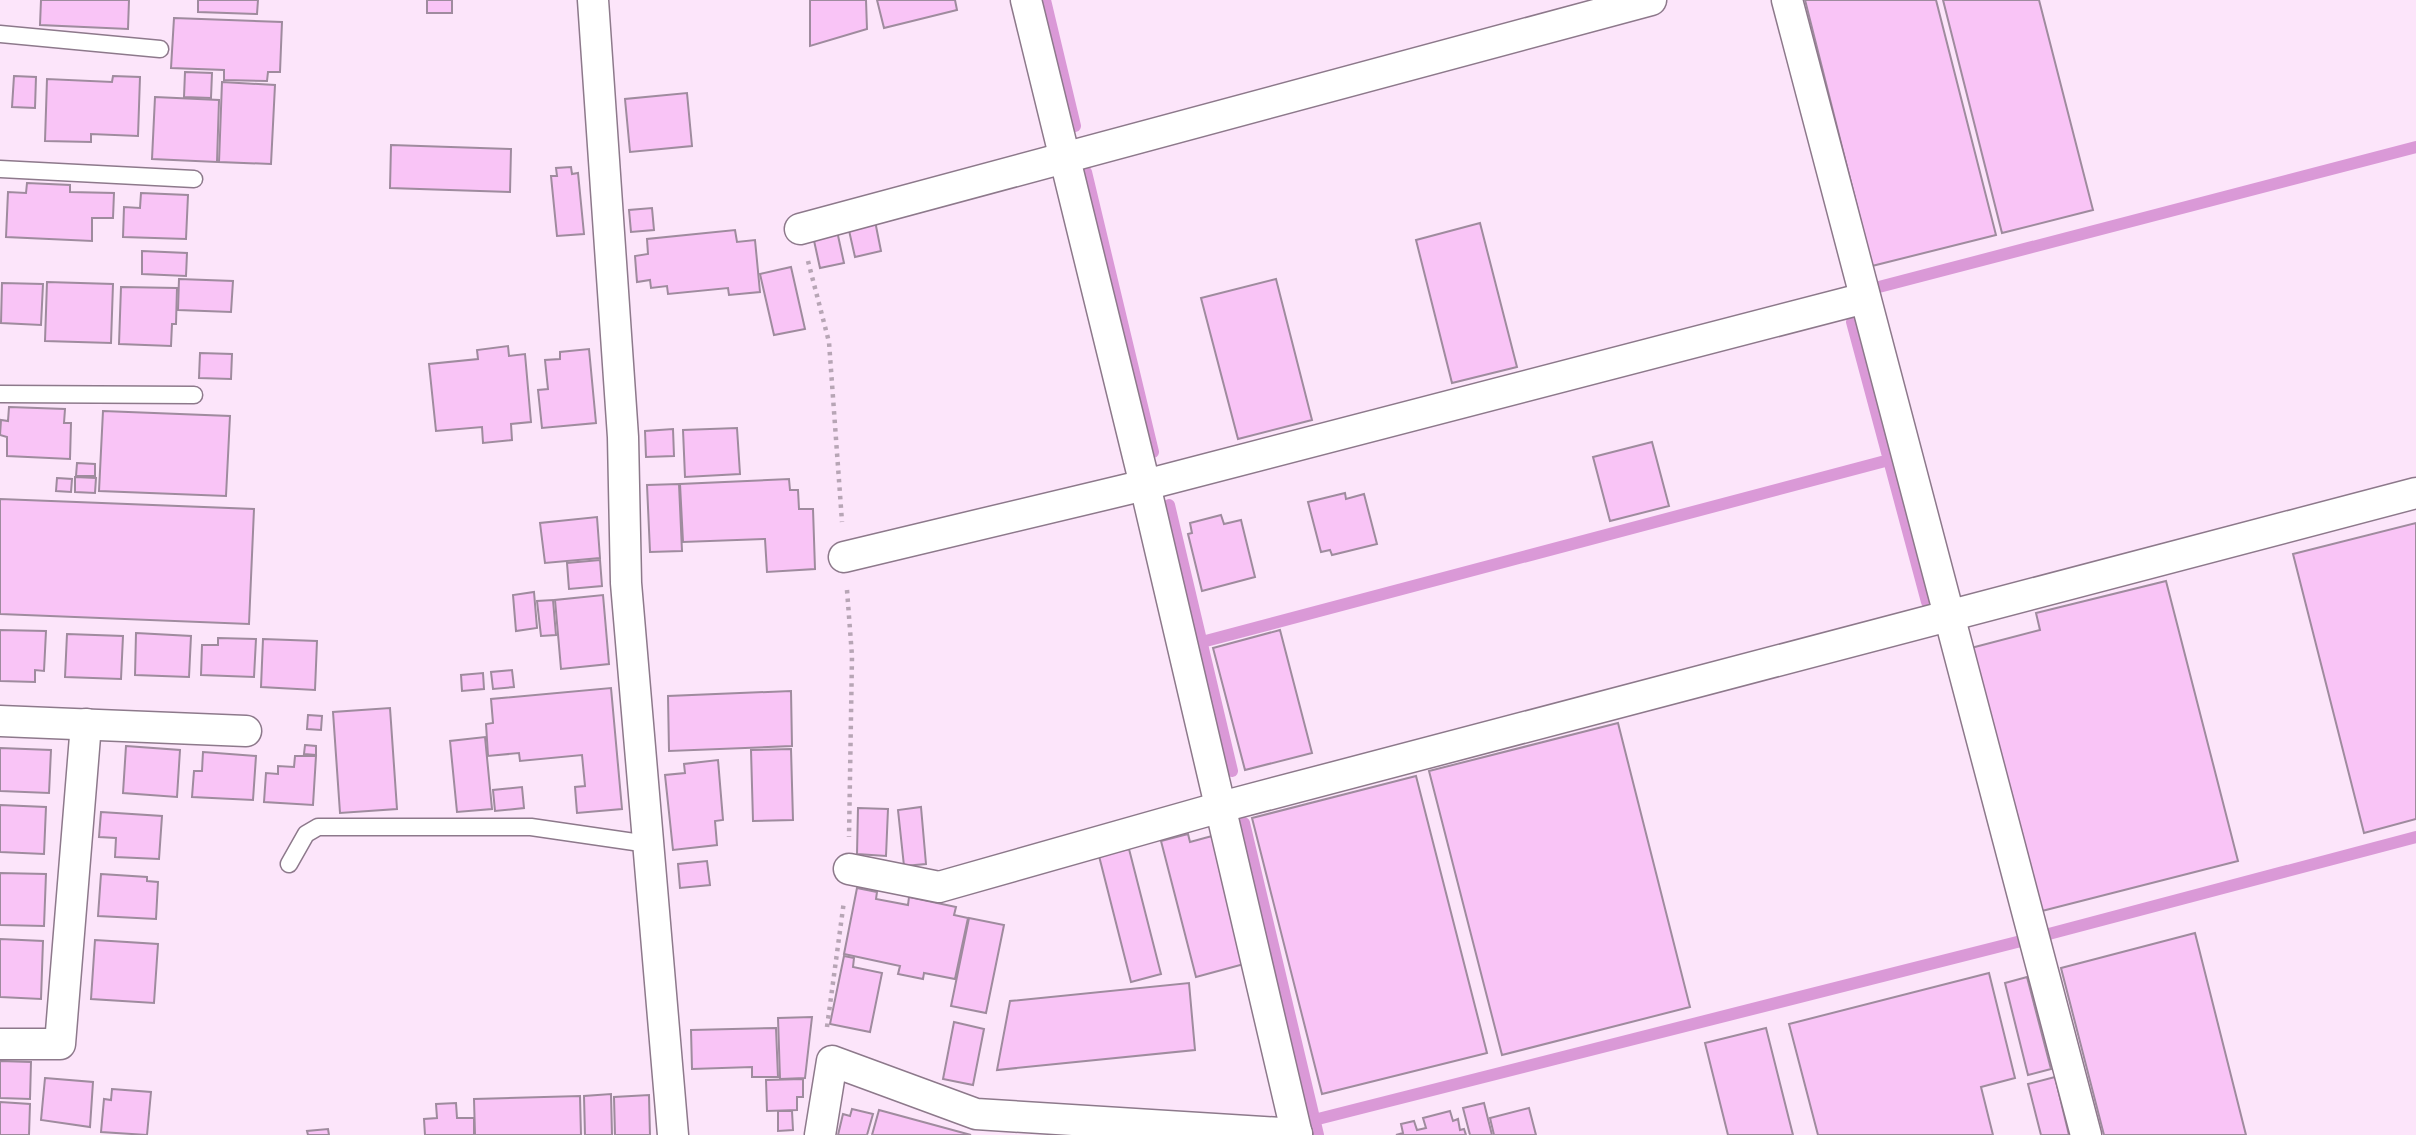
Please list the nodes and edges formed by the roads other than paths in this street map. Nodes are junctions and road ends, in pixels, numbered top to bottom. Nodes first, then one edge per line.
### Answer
1 (593, 0) edge
2 (1026, 0) edge
3 (1651, 0) edge
4 (1787, 0) edge
5 (0, 34) edge
6 (160, 49) dead end
7 (1065, 157) junction
8 (0, 169) edge
9 (194, 179) dead end
10 (800, 229) road end
11 (1865, 298) junction
12 (0, 394) edge
13 (194, 395) dead end
14 (1145, 485) junction
15 (2416, 493) edge
16 (844, 557) road end
17 (1948, 616) junction
18 (0, 721) edge
19 (86, 724) junction
20 (246, 731) dead end
21 (1221, 807) junction
22 (648, 844) junction
23 (289, 864) dead end
24 (849, 869) road end
25 (0, 1044) edge
26 (673, 1135) edge
27 (820, 1135) edge
28 (1297, 1135) edge
29 (2086, 1135) edge

1 - 22 street
2 - 7 street
3 - 7 street
4 - 11 street
5 - 6 lane
7 - 10 street
7 - 14 street
8 - 9 lane
11 - 14 street
11 - 17 street
12 - 13 lane
14 - 16 street
14 - 21 street
15 - 17 street
17 - 21 street
17 - 29 street
18 - 19 street
19 - 20 street
19 - 25 street
21 - 24 street
21 - 28 street
22 - 23 lane
22 - 26 street
27 - 28 street

